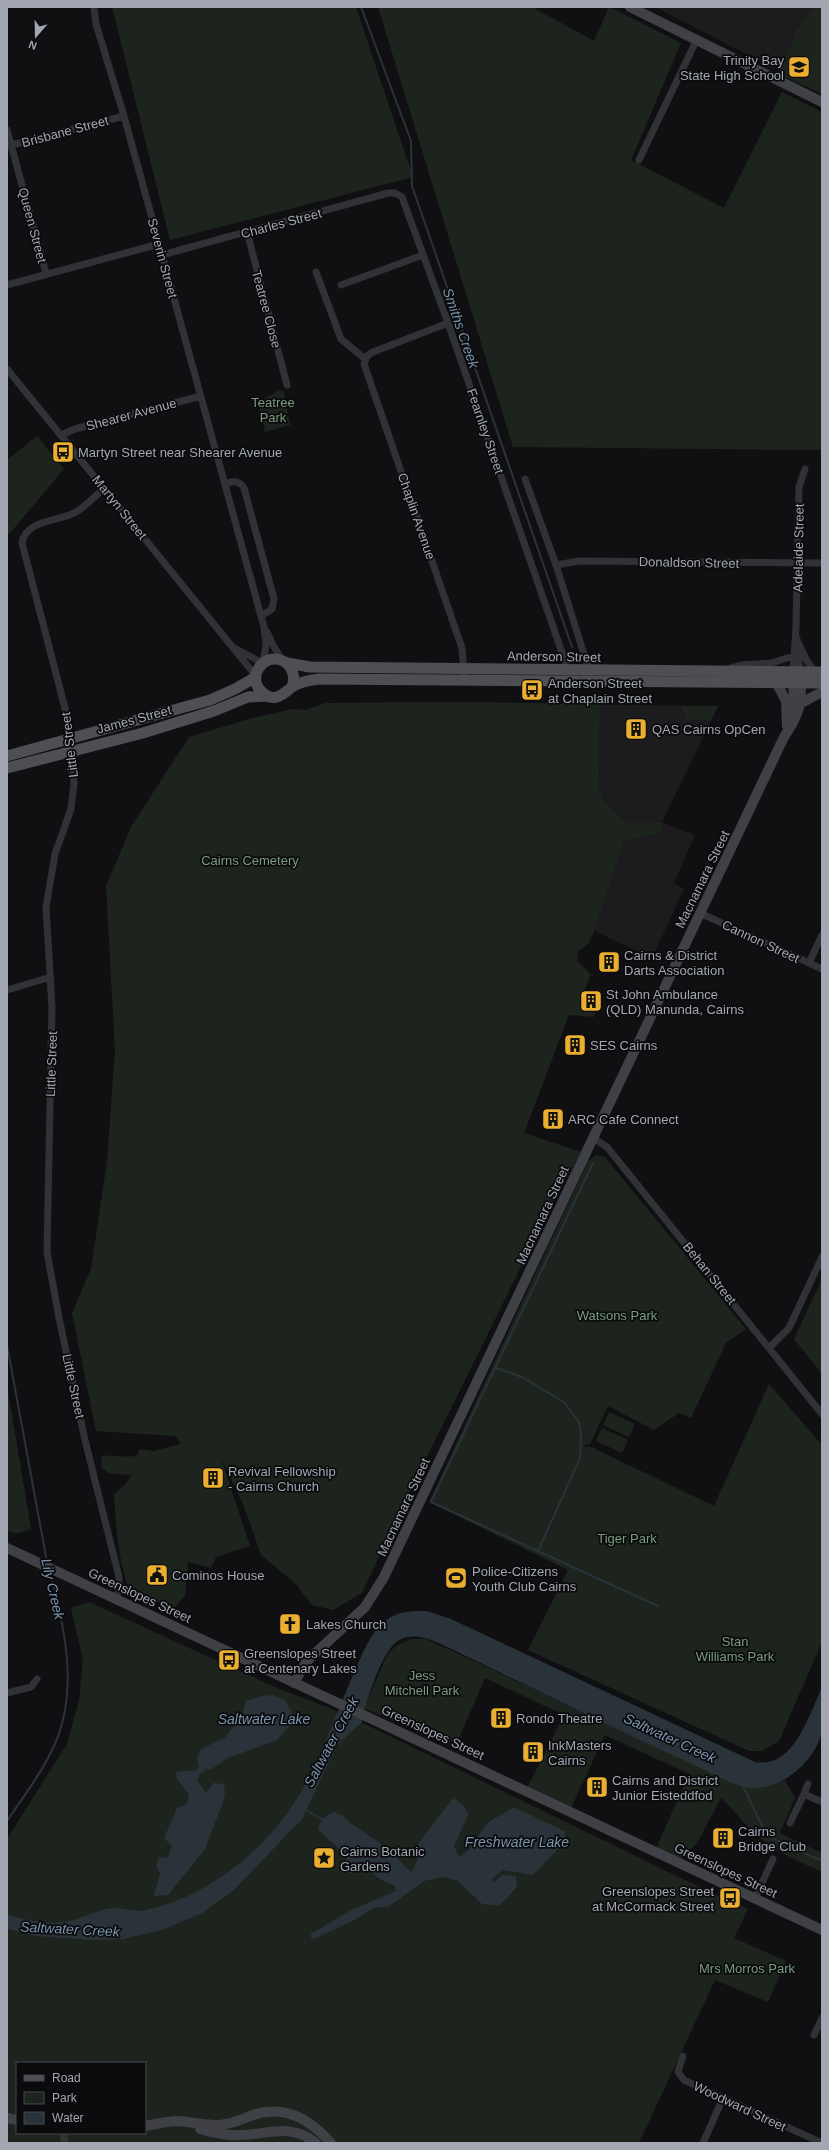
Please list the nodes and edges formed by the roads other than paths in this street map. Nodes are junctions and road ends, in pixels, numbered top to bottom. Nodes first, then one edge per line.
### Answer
1 (94, 7) edge
2 (99, 7) edge
3 (630, 7) edge
4 (100, 33) junction
5 (696, 39) junction
6 (822, 102) edge
7 (124, 116) junction
8 (7, 130) edge
9 (9, 146) edge
10 (639, 160) dead end
11 (399, 194) joint
12 (247, 232) junction
13 (159, 244) junction
14 (162, 255) junction
15 (423, 256) junction
16 (316, 272) dead end
17 (46, 273) junction
18 (7, 285) edge
19 (341, 285) dead end
20 (448, 323) junction
21 (367, 356) junction
22 (7, 369) edge
23 (287, 385) dead end
24 (201, 396) junction
25 (62, 435) junction
26 (805, 470) dead end
27 (525, 479) dead end
28 (225, 484) junction
29 (105, 488) junction
30 (797, 563) junction
31 (822, 563) edge
32 (556, 564) junction
33 (261, 616) junction
34 (264, 627) junction
35 (796, 627) junction
36 (798, 641) junction
37 (233, 646) junction
38 (793, 656) junction
39 (285, 662) junction
40 (263, 663) junction
41 (464, 669) junction
42 (568, 670) junction
43 (589, 670) junction
44 (723, 671) junction
45 (796, 672) junction
46 (819, 672) edge
47 (256, 676) junction
48 (464, 681) junction
49 (797, 683) junction
50 (822, 683) edge
51 (777, 684) junction
52 (292, 687) junction
53 (822, 692) edge
54 (268, 696) junction
55 (801, 703) junction
56 (787, 726) junction
57 (784, 737) junction
58 (71, 738) junction
59 (71, 750) junction
60 (7, 756) edge
61 (7, 768) edge
62 (700, 912) junction
63 (822, 935) edge
64 (809, 962) junction
65 (822, 969) edge
66 (51, 977) junction
67 (7, 990) edge
68 (593, 1138) junction
69 (822, 1257) edge
70 (770, 1347) junction
71 (822, 1414) edge
72 (7, 1541) edge
73 (7, 1548) edge
74 (33, 1559) junction
75 (116, 1599) junction
76 (37, 1679) dead end
77 (294, 1682) junction
78 (7, 1693) edge
79 (808, 1784) dead end
80 (804, 1794) junction
81 (822, 1802) edge
82 (790, 1823) dead end
83 (773, 1858) dead end
84 (755, 1898) junction
85 (822, 1930) edge
86 (822, 2018) edge
87 (814, 2035) dead end
88 (683, 2056) dead end
89 (723, 2098) junction
90 (184, 2122) junction
91 (146, 2125) edge
92 (330, 2142) edge
93 (316, 2143) edge
94 (703, 2143) edge
95 (822, 2143) edge

1 - 4 street, Severin Street
2 - 4 street, Severin Street
3 - 5 street
4 - 7 street, Severin Street
5 - 6 street
5 - 10 street
7 - 9 street, Brisbane Street
7 - 13 street, Severin Street
8 - 9 street, Queen Street
9 - 17 street, Queen Street
11 - 12 street, Charles Street
11 - 15 street, Fearnley Street
12 - 14 street, Charles Street
12 - 23 street, Teatree Close
13 - 14 street, Severin Street
13 - 17 street
14 - 24 street, Severin Street
15 - 19 street
15 - 20 street, Fearnley Street
16 - 21 street
17 - 18 street
20 - 21 street
20 - 42 street, Fearnley Street
21 - 41 street, Chaplin Avenue
22 - 25 street, Martyn Street
24 - 25 street, Shearer Avenue
24 - 28 street, Severin Street
25 - 29 street, Martyn Street
26 - 30 street, Adelaide Street
27 - 32 street, Fearnley Street
28 - 33 street, Severin Street
28 - 33 street
29 - 37 street, Martyn Street
29 - 58 street, Little Street
30 - 31 street, Donaldson Street
30 - 32 street, Donaldson Street
30 - 35 street, Adelaide Street
32 - 43 street, Fearnley Street
33 - 34 street, Severin Street
34 - 39 street, Severin Street
34 - 40 street, Severin Street
35 - 36 street, Adelaide Street
35 - 38 street, Adelaide Street
36 - 45 street, Adelaide Street
36 - 46 street, Adelaide Street
37 - 40 street, Martyn Street
37 - 47 street, Martyn Street
38 - 44 street
38 - 45 street, Adelaide Street
39 - 40 main road
39 - 41 main road, Anderson Street
39 - 52 main road
40 - 47 main road
41 - 42 main road, Anderson Street
41 - 48 street, Chaplin Avenue
42 - 43 main road, Anderson Street
43 - 44 main road, Anderson Street
44 - 45 main road, Anderson Street
45 - 46 main road, Anderson Street
45 - 49 street, Macnamara Street
47 - 54 main road
47 - 58 main road, James Street
48 - 51 main road, Anderson Street
48 - 52 main road, Anderson Street
49 - 50 main road, Anderson Street
49 - 51 main road, Anderson Street
49 - 55 street, Macnamara Street
49 - 56 street, Macnamara Street
51 - 56 street
52 - 54 main road
53 - 55 street
54 - 59 main road, James Street
55 - 57 street, Macnamara Street
56 - 57 street, Macnamara Street
57 - 62 street, Macnamara Street
58 - 59 street, Little Street
58 - 60 main road, James Street
59 - 61 main road, James Street
59 - 66 street, Little Street
62 - 64 street, Cannon Street
62 - 68 street, Macnamara Street
63 - 64 street
64 - 65 street, Cannon Street
66 - 67 street
66 - 75 street, Little Street
68 - 70 street, Behan Street
68 - 77 street, Macnamara Street
69 - 70 street
70 - 71 street, Behan Street
72 - 74 street, Greenslopes Street
73 - 74 street, Greenslopes Street
74 - 75 street, Greenslopes Street
75 - 77 street, Greenslopes Street
76 - 78 street
77 - 84 street, Greenslopes Street
79 - 80 street
80 - 81 street
80 - 82 street
83 - 84 street
84 - 85 street, Greenslopes Street
86 - 87 street
88 - 89 street, Woodward Street
89 - 94 street
89 - 95 street, Woodward Street
90 - 91 street
90 - 92 street
90 - 93 street

